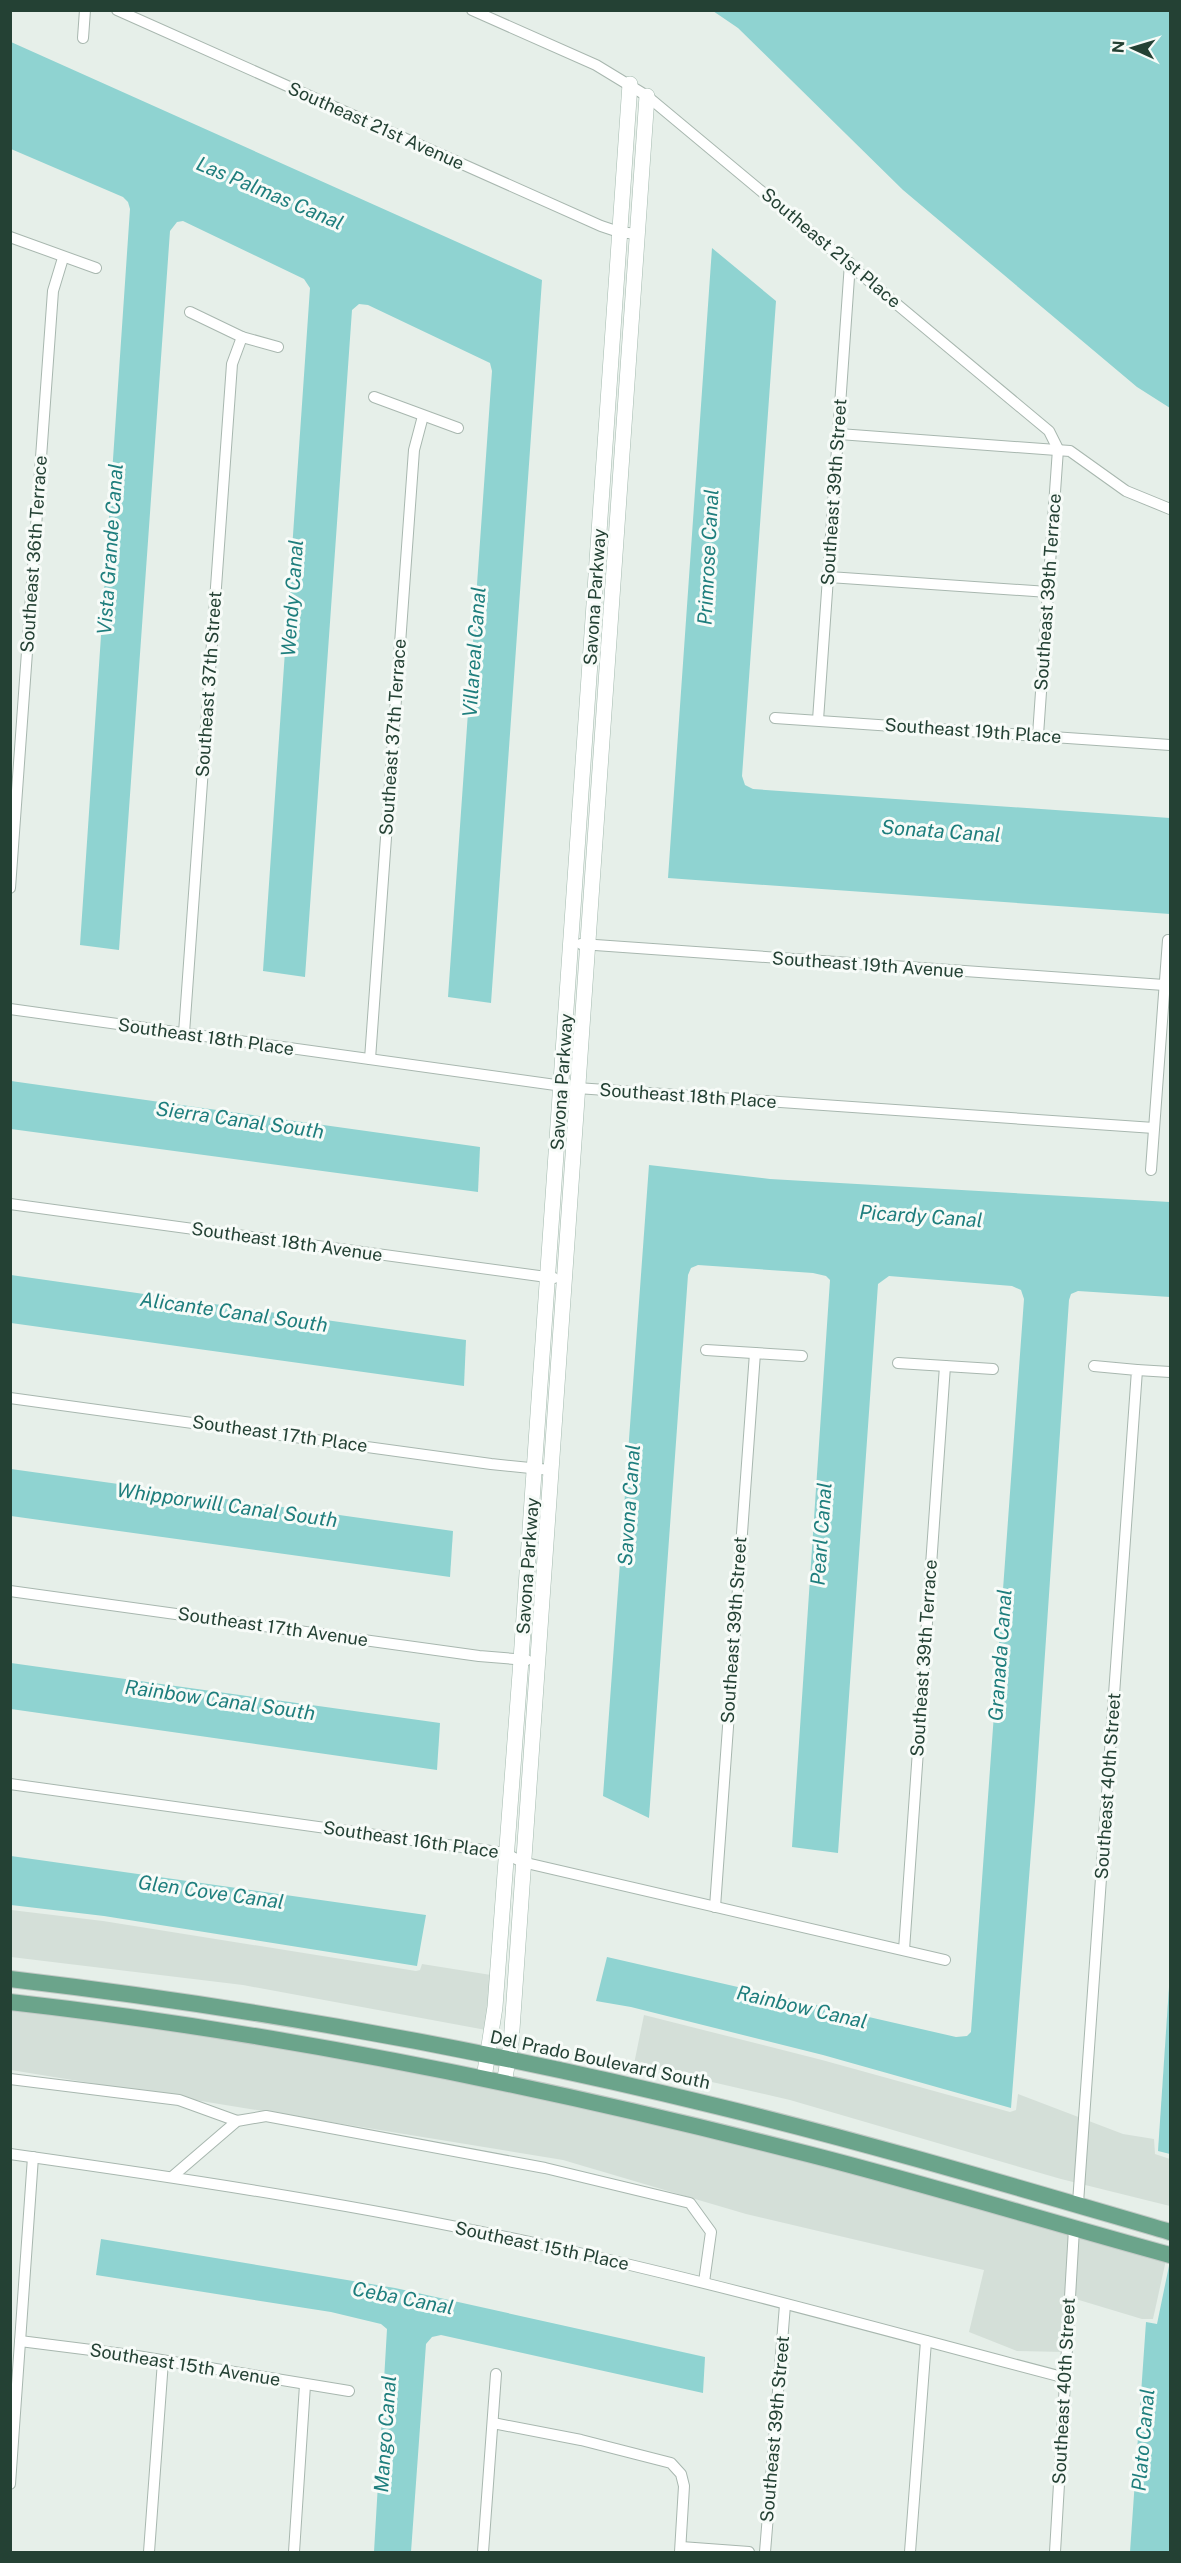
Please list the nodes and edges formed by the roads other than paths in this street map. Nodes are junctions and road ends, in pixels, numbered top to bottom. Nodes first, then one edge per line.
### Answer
1 (85, 10) edge
2 (117, 10) edge
3 (472, 10) edge
4 (83, 38) dead end
5 (630, 84) junction
6 (647, 96) junction
7 (619, 232) junction
8 (637, 234) junction
9 (10, 237) edge
10 (63, 258) junction
11 (850, 263) junction
12 (96, 268) dead end
13 (190, 312) dead end
14 (242, 337) junction
15 (278, 347) dead end
16 (374, 397) dead end
17 (423, 416) junction
18 (458, 428) dead end
19 (839, 434) junction
20 (1058, 449) junction
21 (1170, 509) edge
22 (829, 576) junction
23 (1048, 592) junction
24 (593, 621) junction
25 (610, 624) junction
26 (775, 717) dead end
27 (818, 720) junction
28 (1038, 735) junction
29 (1170, 745) edge
30 (10, 888) edge
31 (1167, 940) dead end
32 (572, 944) junction
33 (588, 945) junction
34 (1164, 985) junction
35 (10, 1009) edge
36 (184, 1033) junction
37 (370, 1059) junction
38 (561, 1084) junction
39 (577, 1088) junction
40 (1154, 1128) junction
41 (1151, 1170) dead end
42 (10, 1204) edge
43 (555, 1278) junction
44 (706, 1350) dead end
45 (754, 1353) junction
46 (802, 1356) dead end
47 (898, 1363) dead end
48 (945, 1366) junction
49 (1094, 1366) dead end
50 (993, 1369) dead end
51 (1137, 1370) junction
52 (1170, 1372) edge
53 (10, 1398) edge
54 (534, 1468) junction
55 (550, 1470) junction
56 (10, 1591) edge
57 (529, 1660) junction
58 (10, 1784) edge
59 (505, 1852) junction
60 (522, 1862) junction
61 (715, 1907) junction
62 (904, 1950) junction
63 (945, 1960) dead end
64 (10, 1979) edge
65 (10, 2002) edge
66 (489, 2055) junction
67 (509, 2060) junction
68 (484, 2078) junction
69 (10, 2079) edge
70 (504, 2083) junction
71 (237, 2121) junction
72 (10, 2154) edge
73 (33, 2157) junction
74 (173, 2176) junction
75 (1078, 2203) junction
76 (1112, 2214) junction
77 (1044, 2219) junction
78 (1074, 2229) junction
79 (1170, 2232) edge
80 (1170, 2255) edge
81 (704, 2282) junction
82 (785, 2305) junction
83 (20, 2341) junction
84 (926, 2341) junction
85 (163, 2361) junction
86 (496, 2374) dead end
87 (1066, 2378) junction
88 (305, 2385) junction
89 (349, 2391) dead end
90 (493, 2422) junction
91 (10, 2484) edge
92 (680, 2550) edge
93 (149, 2553) edge
94 (294, 2553) edge
95 (483, 2553) edge
96 (749, 2553) edge
97 (765, 2553) edge
98 (910, 2553) edge
99 (1055, 2553) edge

1 - 4 street
2 - 7 street, Southeast 21st Avenue
3 - 5 street, Southeast 21st Place
5 - 6 street, Southeast 21st Place
5 - 7 street, Savona Parkway
6 - 8 street, Savona Parkway
6 - 11 street, Southeast 21st Place
7 - 8 street, Southeast 21st Avenue
7 - 24 street, Savona Parkway
8 - 25 street, Savona Parkway
9 - 10 street
10 - 12 street
10 - 30 street, Southeast 36th Terrace
11 - 19 street, Southeast 39th Street
11 - 20 street, Southeast 21st Place
13 - 14 street
14 - 15 street
14 - 36 street, Southeast 37th Street
16 - 17 street
17 - 18 street
17 - 37 street, Southeast 37th Terrace
19 - 20 street
19 - 22 street, Southeast 39th Street
20 - 21 street
20 - 23 street, Southeast 39th Terrace
22 - 23 street
22 - 27 street, Southeast 39th Street
23 - 28 street, Southeast 39th Terrace
24 - 25 street
24 - 32 street, Savona Parkway
25 - 33 street, Savona Parkway
26 - 27 street, Southeast 19th Place
27 - 28 street, Southeast 19th Place
28 - 29 street, Southeast 19th Place
31 - 34 street
32 - 33 street, Southeast 19th Avenue
32 - 38 street, Savona Parkway
33 - 34 street, Southeast 19th Avenue
33 - 39 street, Savona Parkway
34 - 40 street
35 - 36 street, Southeast 18th Place
36 - 37 street, Southeast 18th Place
37 - 38 street, Southeast 18th Place
38 - 39 street, Southeast 18th Place
38 - 43 street, Savona Parkway
39 - 40 street, Southeast 18th Place
39 - 43 street, Savona Parkway
40 - 41 street
42 - 43 street, Southeast 18th Avenue
43 - 54 street, Savona Parkway
43 - 55 street, Savona Parkway
44 - 45 street
45 - 46 street
45 - 61 street, Southeast 39th Street
47 - 48 street
48 - 50 street
48 - 62 street, Southeast 39th Terrace
49 - 51 street
51 - 52 street
51 - 75 street, Southeast 40th Street
53 - 54 street, Southeast 17th Place
54 - 55 street, Southeast 17th Place
54 - 57 street, Savona Parkway
55 - 57 street, Savona Parkway
56 - 57 street, Southeast 17th Avenue
57 - 59 street, Savona Parkway
57 - 60 street, Savona Parkway
58 - 59 street, Southeast 16th Place
59 - 60 street, Southeast 16th Place
59 - 66 street, Savona Parkway
60 - 61 street, Southeast 16th Place
60 - 67 street, Savona Parkway
61 - 62 street, Southeast 16th Place
62 - 63 street, Southeast 16th Place
64 - 66 main road, Del Prado Boulevard South
65 - 68 main road
66 - 67 main road, Del Prado Boulevard South
66 - 68 street, Savona Parkway
67 - 70 street, Savona Parkway
67 - 75 main road, Del Prado Boulevard South
68 - 70 main road
69 - 71 street
70 - 77 main road
71 - 74 street
71 - 81 street
72 - 73 street, Southeast 15th Place
73 - 74 street, Southeast 15th Place
73 - 83 street
74 - 81 street, Southeast 15th Place
75 - 76 main road, Del Prado Boulevard South
75 - 77 main road
76 - 78 main road
76 - 79 main road, Del Prado Boulevard South
77 - 78 main road
78 - 80 main road
78 - 87 street, Southeast 40th Street
81 - 82 street, Southeast 15th Place
82 - 84 street, Southeast 15th Place
82 - 97 street, Southeast 39th Street
83 - 85 street, Southeast 15th Avenue
83 - 91 street
84 - 87 street, Southeast 15th Place
84 - 98 street
85 - 88 street, Southeast 15th Avenue
85 - 93 street
86 - 90 street
87 - 99 street, Southeast 40th Street
88 - 89 street, Southeast 15th Avenue
88 - 94 street
90 - 92 street
90 - 95 street
92 - 96 street

